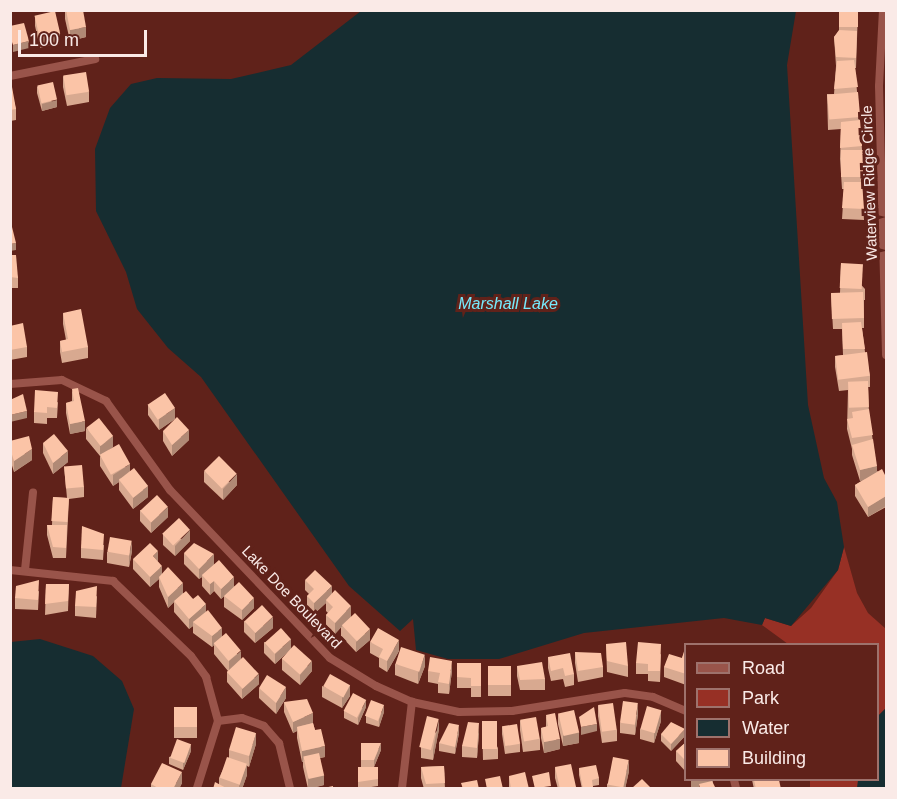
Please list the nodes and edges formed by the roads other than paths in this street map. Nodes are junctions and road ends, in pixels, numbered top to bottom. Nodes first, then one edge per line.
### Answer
1 (883, 10) edge
2 (95, 59) dead end
3 (10, 76) edge
4 (886, 355) edge
5 (10, 384) edge
6 (33, 492) dead end
7 (10, 570) edge
8 (25, 570) junction
9 (412, 702) junction
10 (684, 710) edge
11 (218, 721) junction
12 (197, 789) edge
13 (290, 789) edge
14 (402, 789) edge

1 - 4 street, Waterview Ridge Circle
2 - 3 street
5 - 9 street, Lake Doe Boulevard
6 - 8 street
7 - 8 street
8 - 11 street
9 - 10 street, Lake Doe Boulevard
9 - 14 street
11 - 12 street
11 - 13 street

